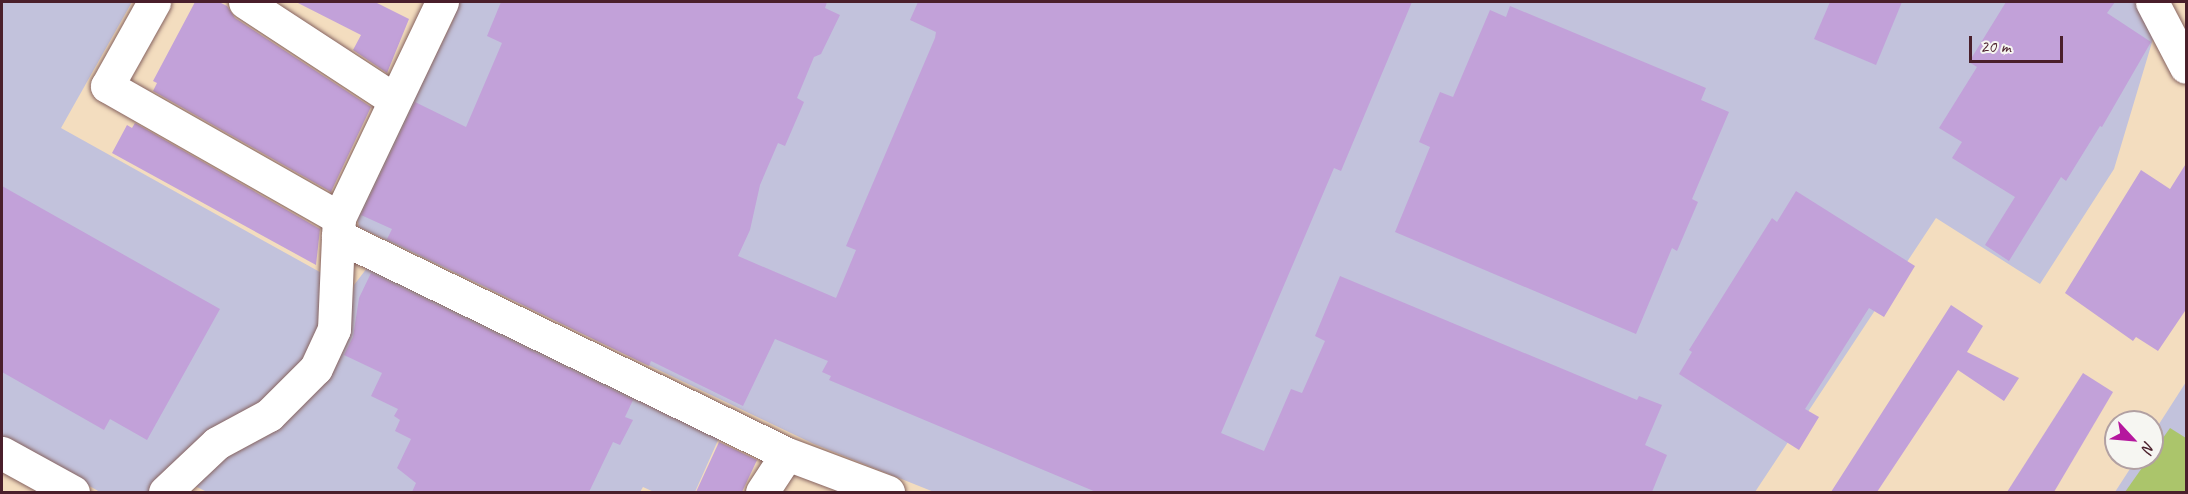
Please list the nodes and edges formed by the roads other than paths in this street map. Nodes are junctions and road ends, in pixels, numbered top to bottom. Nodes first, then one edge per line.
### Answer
1 (154, 2) edge
2 (245, 2) edge
3 (442, 2) edge
4 (2152, 2) edge
5 (2187, 66) edge
6 (393, 99) junction
7 (339, 227) junction
8 (2, 453) edge
9 (787, 454) junction
10 (172, 490) edge
11 (73, 492) edge
12 (762, 492) edge
13 (888, 492) edge

1 - 7 street
2 - 6 street
3 - 6 street
4 - 5 street
6 - 7 street
7 - 9 street
7 - 10 street
8 - 11 street
9 - 12 street
9 - 13 street

